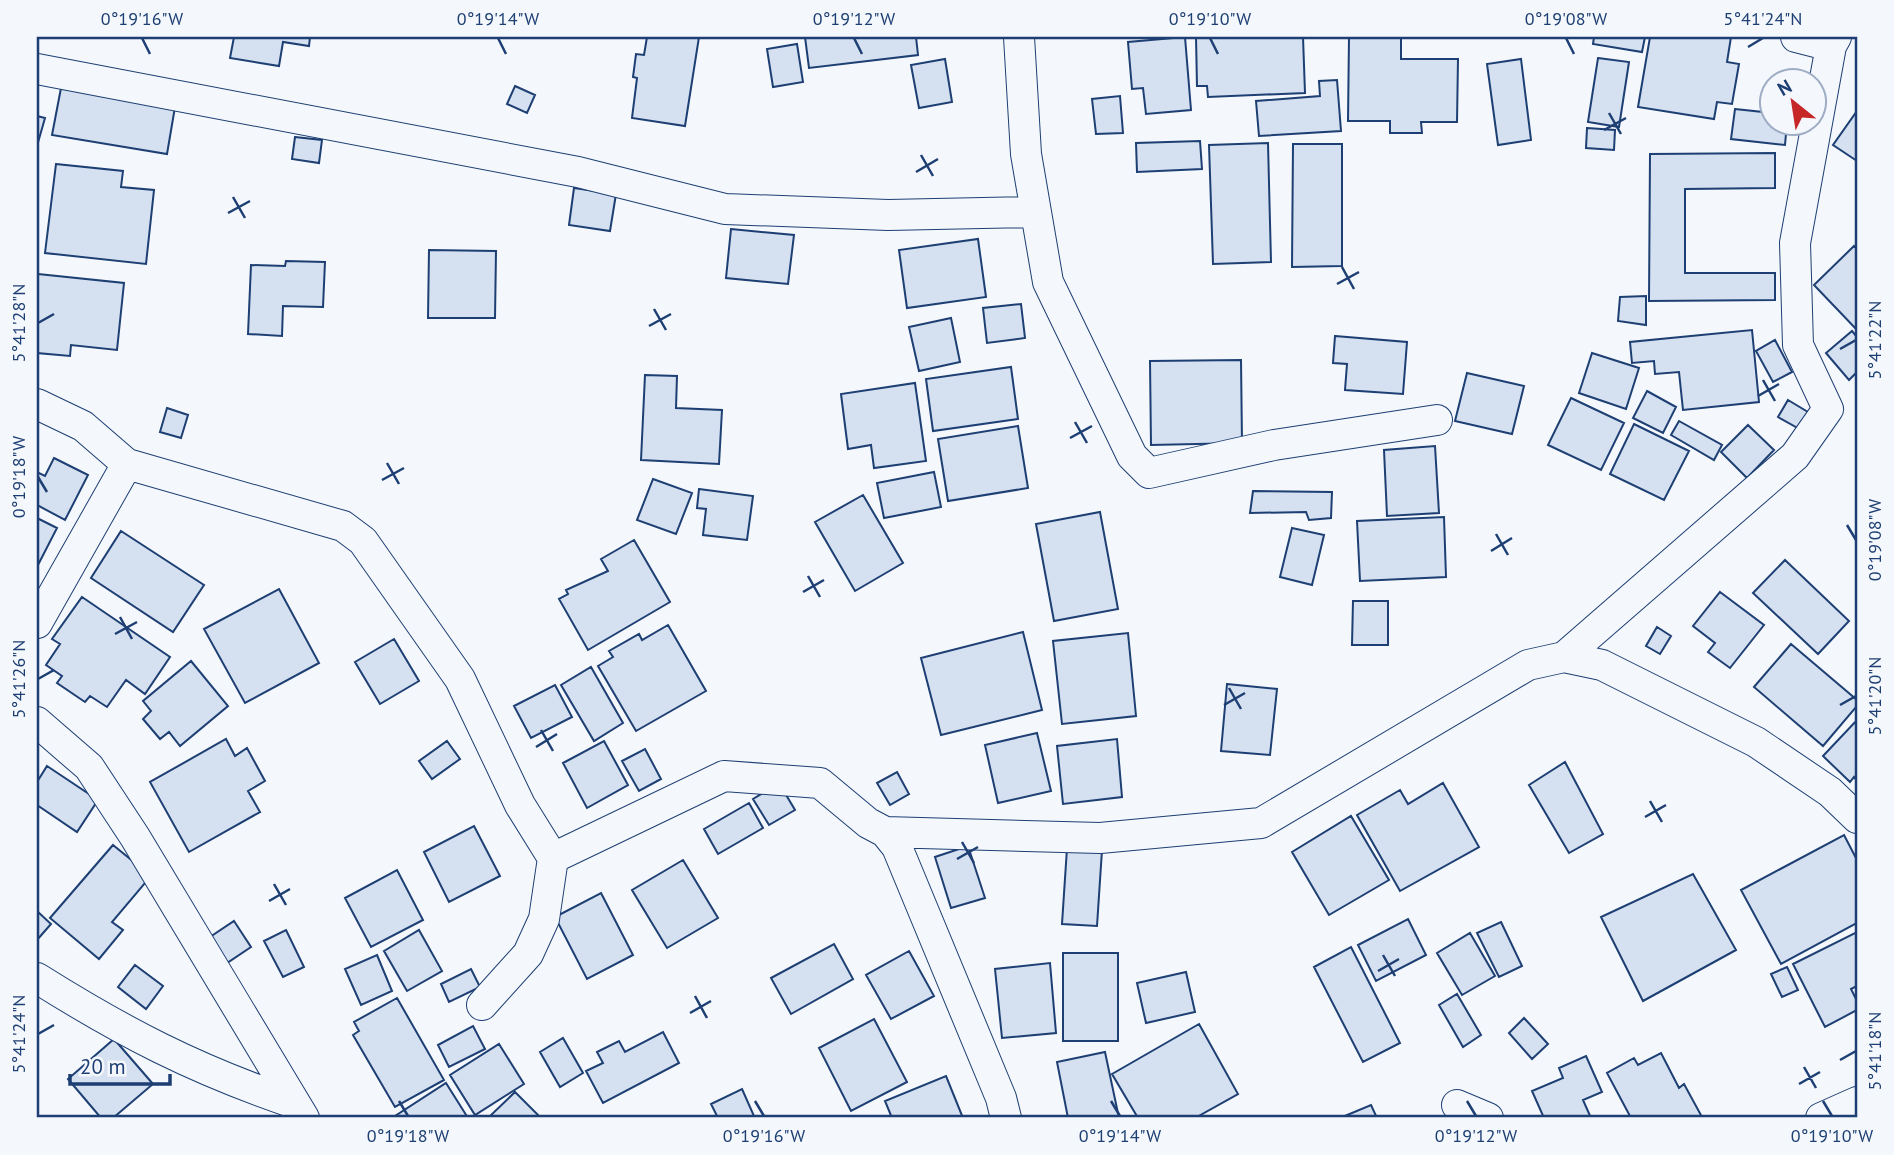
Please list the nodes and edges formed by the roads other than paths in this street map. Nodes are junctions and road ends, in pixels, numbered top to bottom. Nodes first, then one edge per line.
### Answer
1 (1019, 37) edge
2 (1796, 37) edge
3 (1833, 41) edge
4 (37, 69) edge
5 (1036, 212) junction
6 (37, 404) edge
7 (1437, 420) dead end
8 (127, 464) junction
9 (37, 623) edge
10 (1564, 657) junction
11 (37, 723) edge
12 (1857, 818) edge
13 (885, 832) junction
14 (553, 858) junction
15 (37, 978) edge
16 (482, 1005) dead end
17 (1857, 1102) edge
18 (1457, 1105) dead end
19 (298, 1110) edge
20 (1006, 1118) edge
21 (1488, 1118) edge
22 (1821, 1118) edge

1 - 5 street
2 - 3 street
3 - 10 street
4 - 5 street
5 - 7 street
6 - 8 street
8 - 9 street
8 - 14 street
10 - 12 street
10 - 13 street
11 - 19 street
13 - 14 street
13 - 20 street
14 - 16 street
15 - 19 street
17 - 22 street
18 - 21 street

